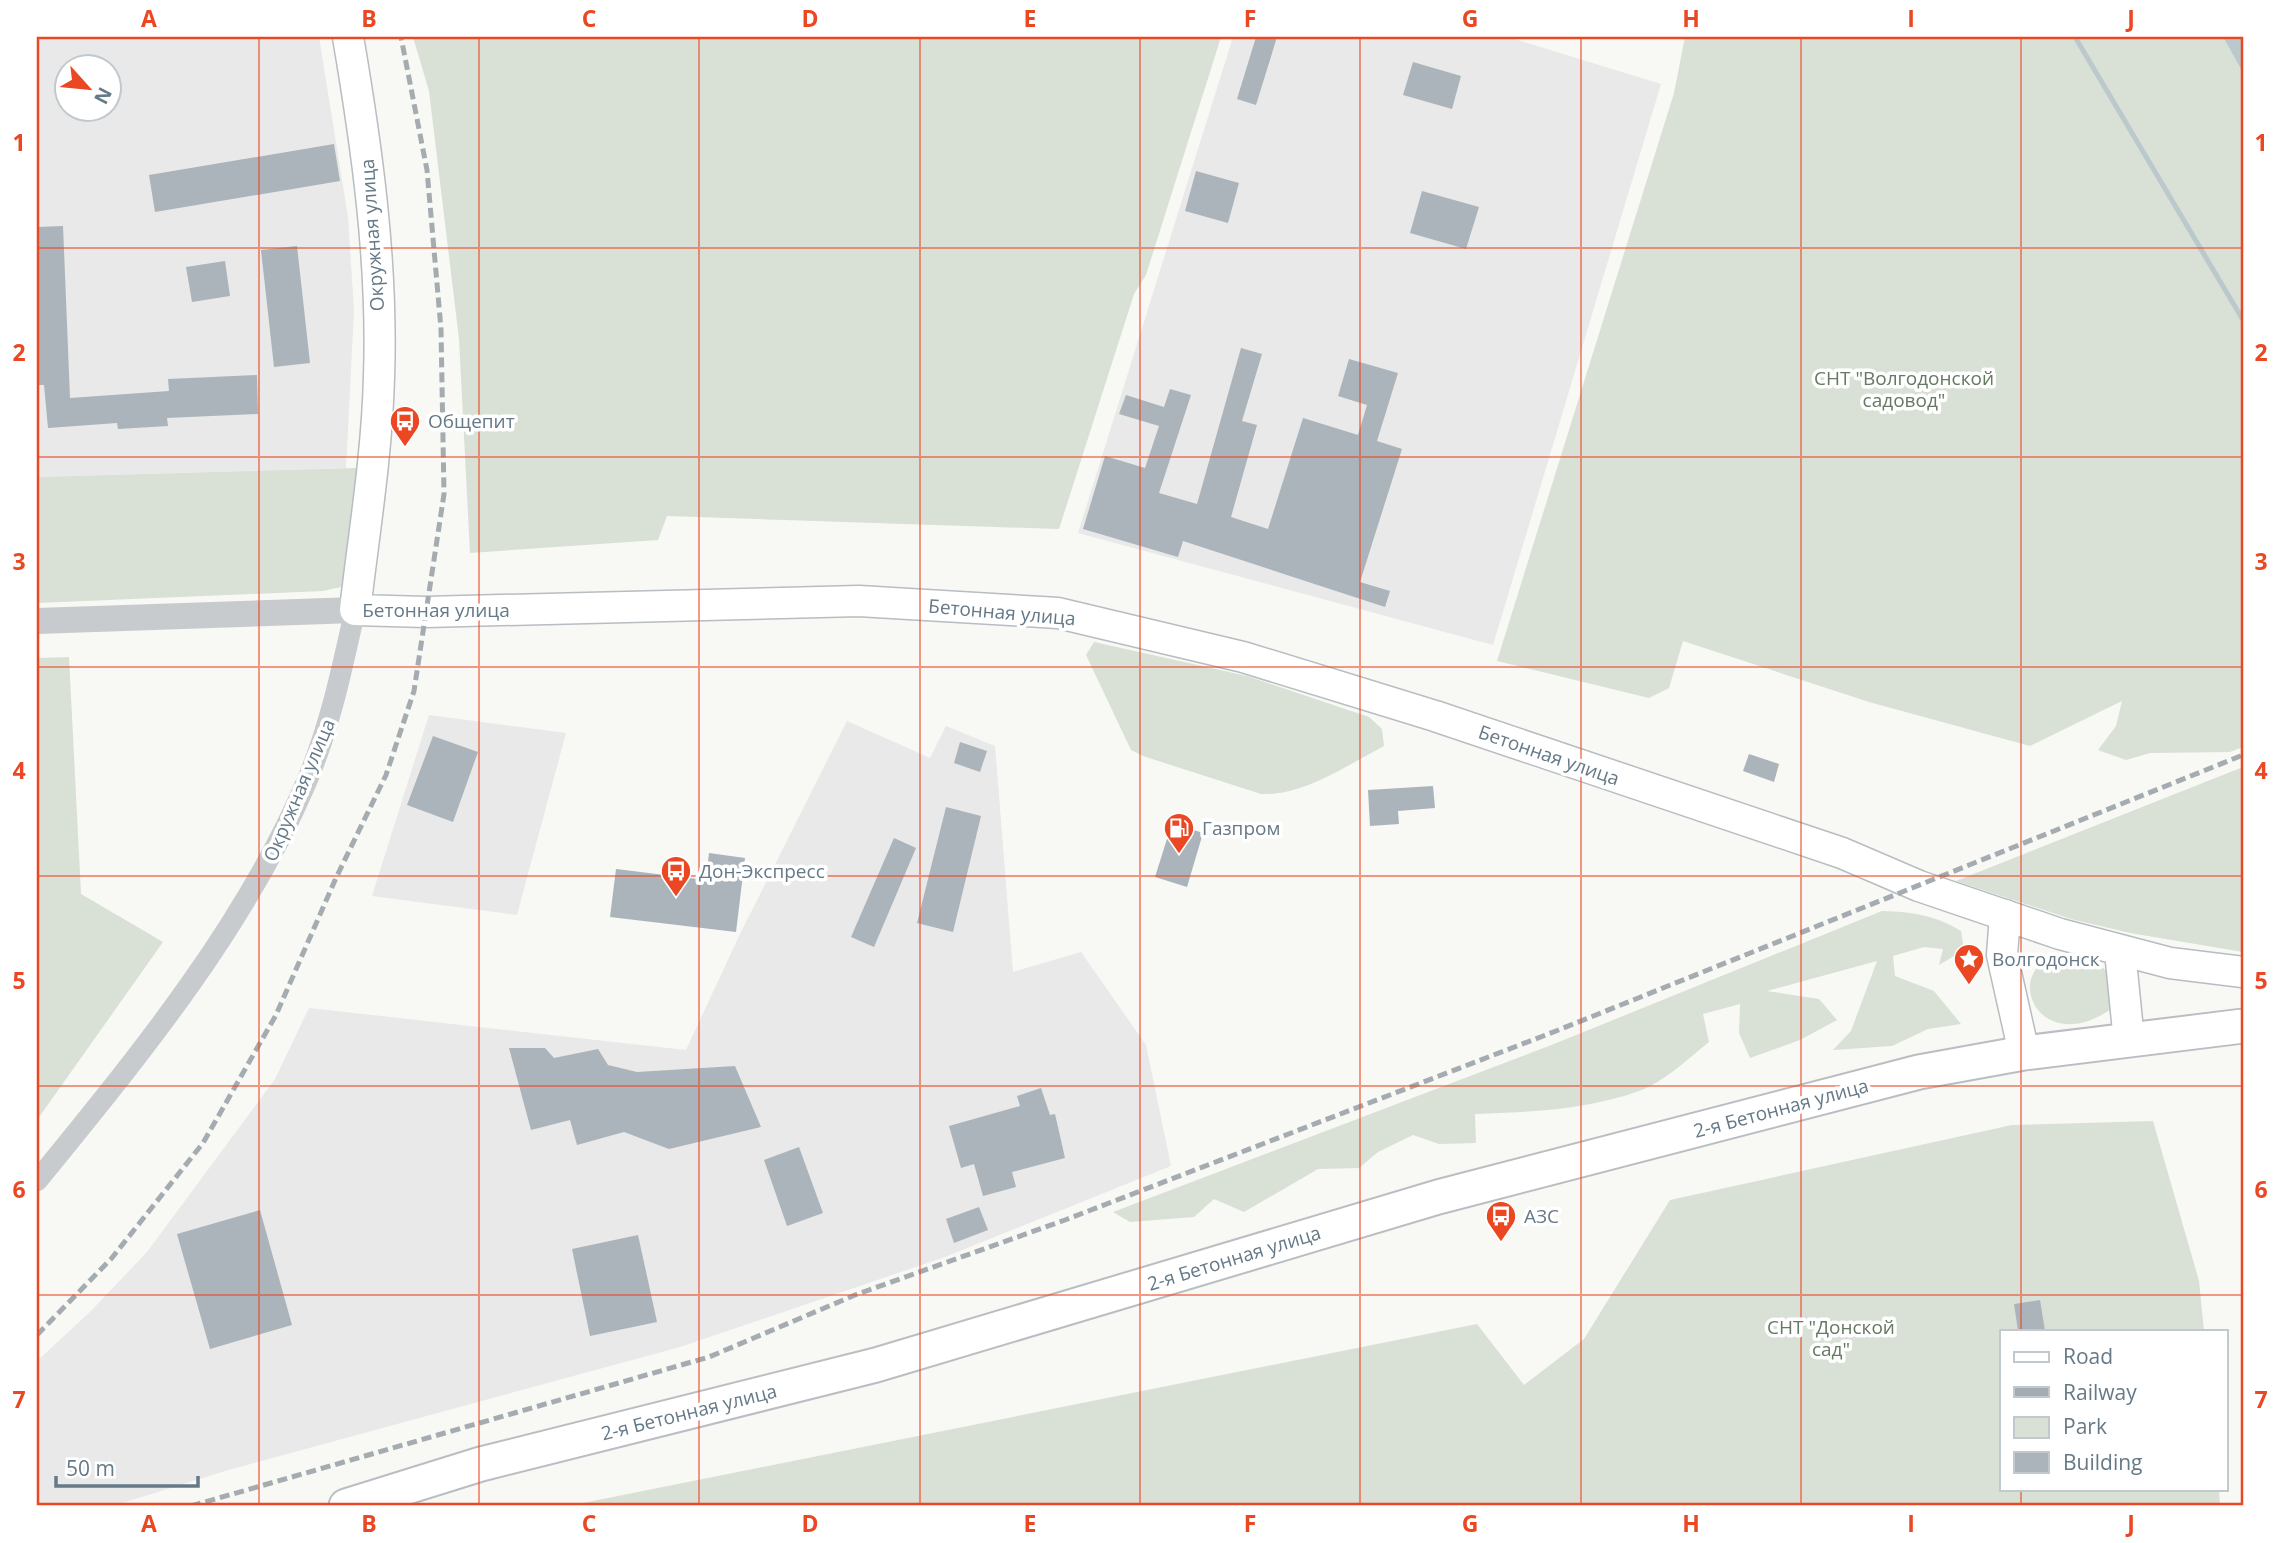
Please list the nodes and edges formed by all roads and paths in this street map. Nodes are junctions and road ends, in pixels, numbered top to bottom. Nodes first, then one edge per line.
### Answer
1 (348, 37) edge
2 (355, 610) junction
3 (37, 621) edge
4 (2005, 915) junction
5 (2120, 951) junction
6 (2243, 972) edge
7 (2243, 1026) edge
8 (2243, 1037) edge
9 (2129, 1041) junction
10 (2024, 1053) junction
11 (37, 1181) edge
12 (346, 1506) edge

1 - 2 main road, Окружная улица
2 - 3 street, Бетонная улица
2 - 4 main road, Бетонная улица
2 - 11 street, Окружная улица
4 - 5 main road, Бетонная улица
4 - 10 main road
5 - 6 main road, Бетонная улица
5 - 9 main road
7 - 9 main road, 2-я Бетонная улица
8 - 9 main road, 2-я Бетонная улица
9 - 10 main road, 2-я Бетонная улица
10 - 12 main road, 2-я Бетонная улица

